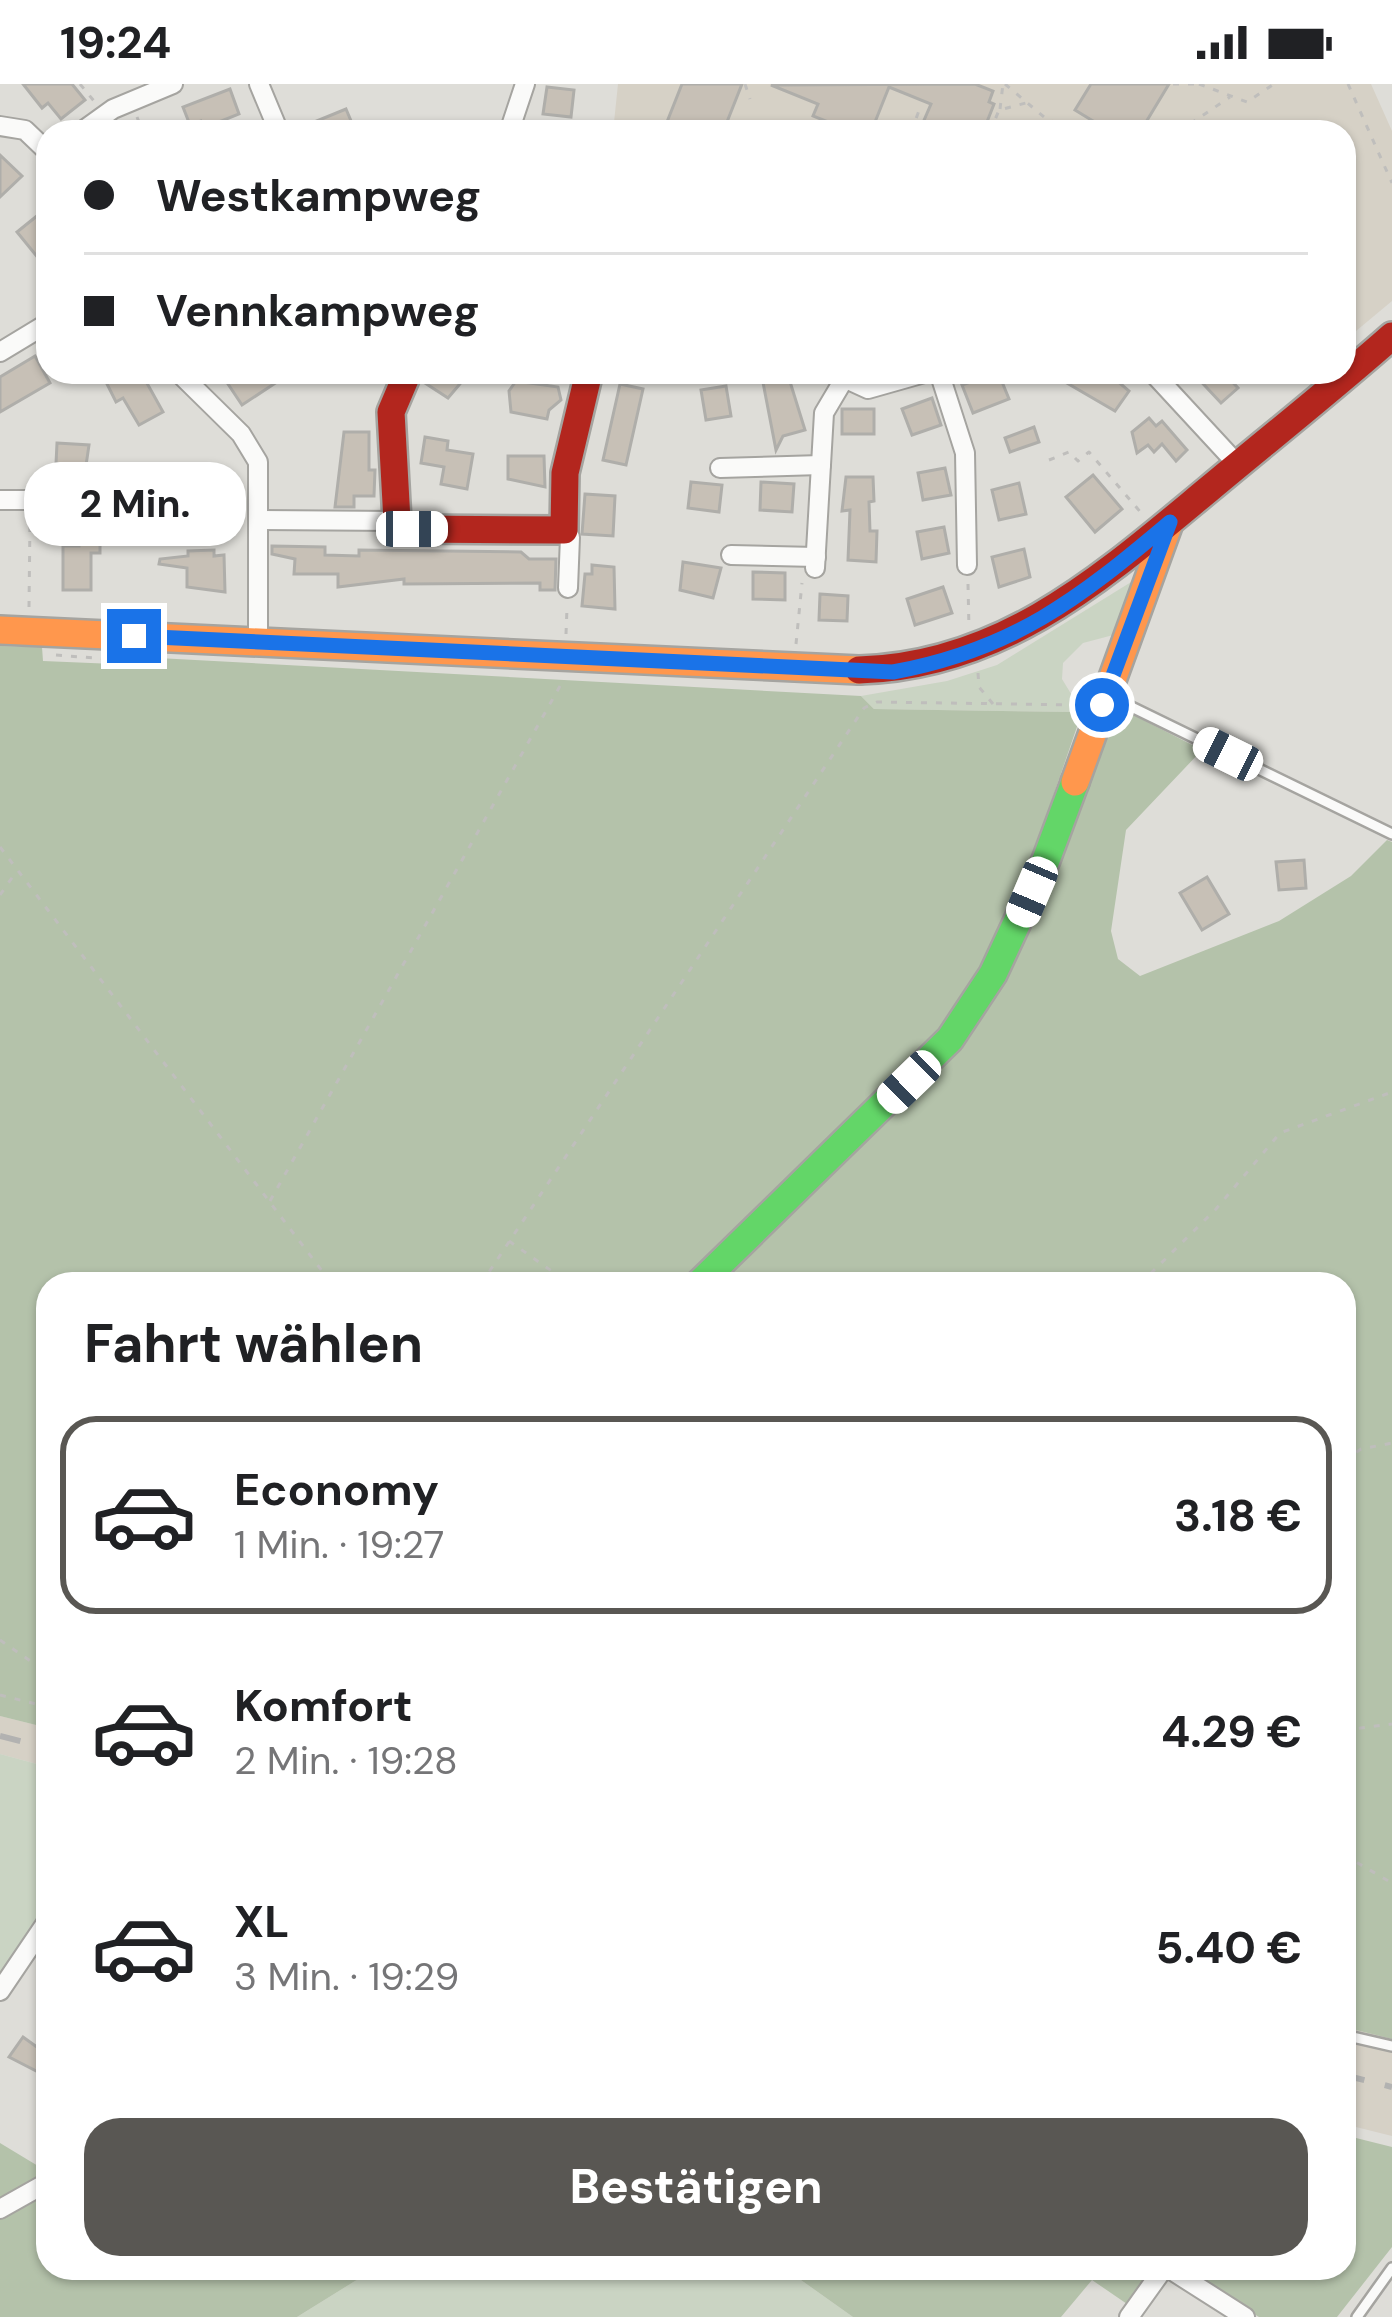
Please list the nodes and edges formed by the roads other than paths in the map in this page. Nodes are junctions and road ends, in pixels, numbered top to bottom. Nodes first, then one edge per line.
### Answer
1 (173, 84) edge
2 (259, 84) edge
3 (525, 84) edge
4 (96, 120) edge
5 (274, 120) edge
6 (513, 120) edge
7 (0, 126) edge
8 (36, 141) edge
9 (36, 330) edge
10 (1392, 336) edge
11 (0, 352) edge
12 (1356, 366) edge
13 (190, 384) edge
14 (402, 384) edge
15 (586, 384) edge
16 (834, 384) edge
17 (856, 384) edge
18 (886, 384) edge
19 (943, 384) edge
20 (1163, 384) edge
21 (1335, 384) edge
22 (821, 465) junction
23 (1238, 465) junction
24 (720, 468) dead end
25 (0, 500) edge
26 (30, 500) road end
27 (1157, 519) junction
28 (261, 520) junction
29 (397, 521) junction
30 (564, 530) junction
31 (731, 555) dead end
32 (968, 565) road end
33 (568, 588) road end
34 (0, 630) edge
35 (258, 643) junction
36 (1104, 700) junction
37 (1392, 834) edge
38 (711, 1272) edge
39 (36, 1938) edge
40 (0, 1991) edge
41 (1356, 2038) edge
42 (1392, 2047) edge
43 (36, 2189) edge
44 (0, 2209) edge
45 (1392, 2268) edge
46 (1157, 2280) edge
47 (1185, 2280) edge
48 (1129, 2317) edge
49 (1245, 2317) edge
50 (1357, 2317) edge

1 - 4 street
2 - 5 street
3 - 6 street
7 - 8 street
9 - 11 street
10 - 12 street
13 - 28 street
14 - 29 street
15 - 30 street
16 - 22 street
17 - 18 street
19 - 32 street
20 - 23 street
21 - 23 street
22 - 24 street
22 - 31 street
23 - 27 street
25 - 26 street
27 - 35 street
27 - 36 street
28 - 29 street
28 - 35 street
29 - 30 street
30 - 33 street
34 - 35 street
36 - 37 lane
36 - 38 street
39 - 40 street
41 - 42 lane
43 - 44 street
45 - 50 lane
46 - 48 street
47 - 49 street

